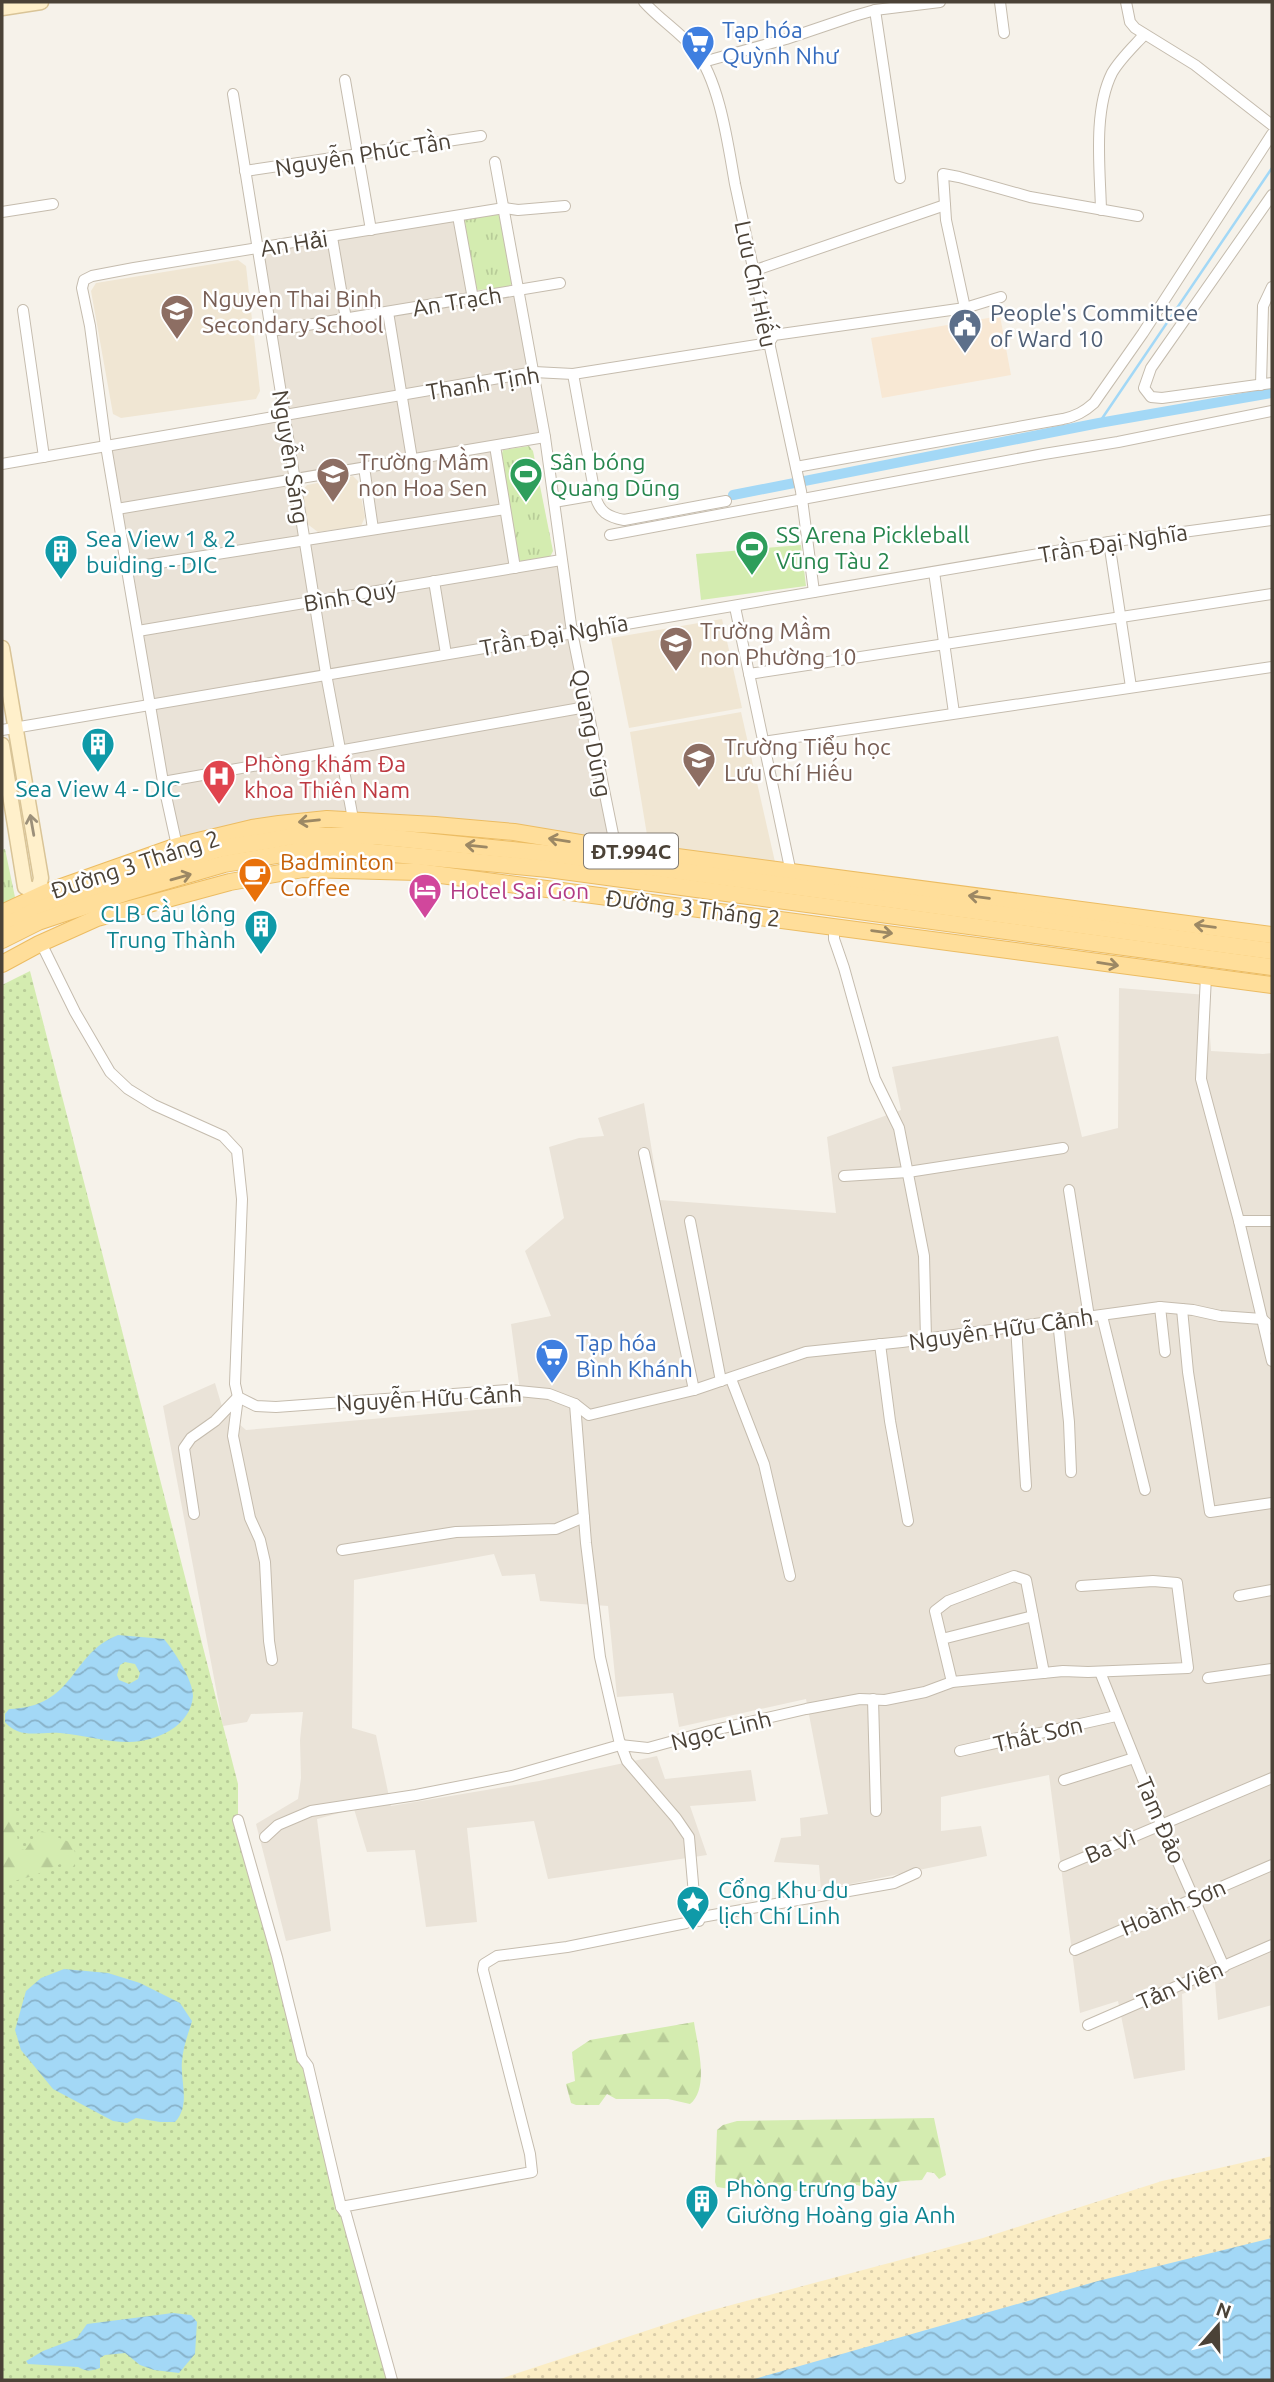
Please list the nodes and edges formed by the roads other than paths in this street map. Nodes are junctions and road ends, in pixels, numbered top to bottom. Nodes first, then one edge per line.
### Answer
1 (41, 2) edge
2 (644, 2) edge
3 (940, 2) edge
4 (1000, 2) edge
5 (1126, 2) edge
6 (2, 8) edge
7 (875, 10) junction
8 (1004, 33) dead end
9 (1144, 35) junction
10 (703, 62) junction
11 (345, 80) dead end
12 (233, 94) dead end
13 (1272, 125) edge
14 (1272, 134) edge
15 (481, 136) dead end
16 (358, 154) junction
17 (495, 162) dead end
18 (245, 172) junction
19 (900, 178) dead end
20 (1272, 195) edge
21 (53, 204) dead end
22 (945, 205) junction
23 (565, 206) dead end
24 (504, 208) junction
25 (1101, 209) junction
26 (2, 212) edge
27 (458, 216) junction
28 (1138, 216) dead end
29 (371, 230) junction
30 (332, 237) junction
31 (258, 249) junction
32 (753, 271) junction
33 (560, 283) dead end
34 (1272, 287) edge
35 (519, 292) junction
36 (1001, 296) dead end
37 (473, 299) junction
38 (965, 308) junction
39 (23, 310) dead end
40 (388, 312) junction
41 (346, 319) junction
42 (271, 331) junction
43 (769, 343) junction
44 (534, 372) junction
45 (573, 374) junction
46 (1272, 383) edge
47 (1261, 386) junction
48 (401, 397) junction
49 (1272, 411) edge
50 (284, 416) junction
51 (545, 437) junction
52 (106, 446) junction
53 (495, 446) junction
54 (44, 457) junction
55 (412, 459) junction
56 (2, 464) edge
57 (364, 467) junction
58 (797, 469) junction
59 (295, 479) junction
60 (595, 495) junction
61 (802, 495) junction
62 (726, 501) dead end
63 (554, 502) junction
64 (117, 509) junction
65 (505, 509) junction
66 (1272, 520) edge
67 (373, 529) junction
68 (610, 535) dead end
69 (305, 540) junction
70 (1109, 542) junction
71 (561, 560) junction
72 (127, 568) junction
73 (515, 568) junction
74 (934, 572) junction
75 (434, 582) junction
76 (814, 592) junction
77 (1272, 594) edge
78 (315, 601) junction
79 (735, 607) junction
80 (1121, 617) junction
81 (138, 631) junction
82 (572, 632) junction
83 (945, 644) junction
84 (2, 648) edge
85 (446, 654) junction
86 (1272, 667) edge
87 (326, 674) junction
88 (749, 674) junction
89 (1131, 687) junction
90 (149, 706) junction
91 (586, 707) junction
92 (954, 713) junction
93 (8, 730) edge
94 (763, 741) junction
95 (2, 745) edge
96 (339, 749) junction
97 (163, 782) junction
98 (353, 819) junction
99 (177, 846) junction
100 (616, 849) junction
101 (269, 856) junction
102 (274, 873) junction
103 (792, 879) junction
104 (845, 886) junction
105 (801, 903) junction
106 (38, 905) junction
107 (2, 913) edge
108 (800, 921) junction
109 (834, 926) junction
110 (2, 927) edge
111 (1272, 935) edge
112 (2, 940) edge
113 (41, 943) junction
114 (1272, 951) edge
115 (2, 964) edge
116 (1272, 967) edge
117 (1206, 976) junction
118 (1272, 985) edge
119 (1063, 1148) dead end
120 (645, 1153) dead end
121 (908, 1172) junction
122 (844, 1176) dead end
123 (1069, 1190) dead end
124 (1272, 1220) edge
125 (690, 1221) dead end
126 (1239, 1221) junction
127 (1160, 1307) junction
128 (1182, 1309) junction
129 (1102, 1316) junction
130 (1089, 1317) junction
131 (1262, 1319) junction
132 (1058, 1321) junction
133 (1016, 1326) junction
134 (1272, 1328) edge
135 (926, 1339) junction
136 (880, 1344) junction
137 (1166, 1352) dead end
138 (1272, 1361) edge
139 (726, 1380) junction
140 (694, 1390) junction
141 (238, 1397) junction
142 (575, 1404) junction
143 (1071, 1472) dead end
144 (1026, 1486) dead end
145 (1145, 1490) dead end
146 (1272, 1503) edge
147 (194, 1514) dead end
148 (584, 1517) junction
149 (908, 1521) dead end
150 (342, 1550) dead end
151 (790, 1576) dead end
152 (1081, 1586) dead end
153 (1272, 1590) edge
154 (1239, 1596) dead end
155 (1033, 1616) junction
156 (942, 1639) junction
157 (272, 1660) dead end
158 (1272, 1669) edge
159 (1100, 1672) junction
160 (1044, 1673) junction
161 (1208, 1678) dead end
162 (952, 1682) junction
163 (873, 1699) junction
164 (1116, 1716) junction
165 (620, 1745) junction
166 (960, 1751) dead end
167 (1134, 1758) junction
168 (1272, 1778) edge
169 (1064, 1780) dead end
170 (876, 1811) dead end
171 (238, 1820) dead end
172 (1161, 1824) junction
173 (265, 1837) dead end
174 (1272, 1865) edge
175 (1064, 1866) dead end
176 (916, 1873) dead end
177 (1194, 1898) junction
178 (698, 1920) junction
179 (1272, 1945) edge
180 (1074, 1950) dead end
181 (1224, 1967) junction
182 (1088, 2025) dead end
183 (341, 2207) junction
184 (392, 2380) edge

1 - 6 main road
2 - 10 street, Lưu Chí Hiếu
3 - 7 street
4 - 8 street
5 - 9 street
7 - 10 street
7 - 19 street
9 - 13 street
9 - 25 street
10 - 32 street, Lưu Chí Hiếu
11 - 16 street
12 - 18 street, Nguyễn Sáng
14 - 58 street
15 - 16 street, Nguyễn Phúc Tần
16 - 18 street, Nguyễn Phúc Tần
16 - 29 street
17 - 24 street, Quang Dũng
18 - 31 street, Nguyễn Sáng
20 - 47 street
21 - 26 street
22 - 25 street
22 - 32 street
22 - 38 street
23 - 24 street, An Hải
24 - 27 street, An Hải
24 - 35 street, Quang Dũng
25 - 28 street
27 - 29 street, An Hải
27 - 37 street
29 - 30 street, An Hải
30 - 31 street, An Hải
30 - 41 street
31 - 42 street, Nguyễn Sáng
31 - 52 street, An Hải
32 - 43 street, Lưu Chí Hiếu
33 - 35 street, An Trạch
34 - 47 street
35 - 37 street, An Trạch
35 - 44 street, Quang Dũng
36 - 38 street, Thanh Tịnh
37 - 40 street, An Trạch
38 - 43 street, Thanh Tịnh
39 - 54 street
40 - 41 street, An Trạch
40 - 48 street
41 - 42 street, An Trạch
42 - 50 street, Nguyễn Sáng
43 - 45 street, Thanh Tịnh
43 - 58 street, Lưu Chí Hiếu
44 - 45 street, Thanh Tịnh
44 - 48 street, Thanh Tịnh
44 - 51 street, Quang Dũng
45 - 60 street
46 - 47 street
48 - 50 street, Thanh Tịnh
48 - 55 street
49 - 61 street
50 - 52 street, Thanh Tịnh
50 - 59 street, Nguyễn Sáng
51 - 53 street
51 - 63 street, Quang Dũng
52 - 54 street, Thanh Tịnh
52 - 64 street
53 - 55 street
53 - 65 street
54 - 56 street, Thanh Tịnh
55 - 57 street
57 - 59 street
57 - 67 street
58 - 61 street, Lưu Chí Hiếu
59 - 64 street
59 - 69 street, Nguyễn Sáng
60 - 62 street
60 - 63 street
61 - 68 street
61 - 76 street, Lưu Chí Hiếu
63 - 71 street, Quang Dũng
64 - 72 street
65 - 67 street
65 - 73 street
66 - 70 street, Trần Đại Nghĩa
67 - 69 street
69 - 72 street
69 - 78 street, Nguyễn Sáng
70 - 74 street, Trần Đại Nghĩa
70 - 80 street
71 - 73 street, Bình Quý
71 - 82 street, Quang Dũng
72 - 81 street
73 - 75 street, Bình Quý
74 - 76 street, Trần Đại Nghĩa
74 - 83 street
75 - 78 street, Bình Quý
75 - 85 street
76 - 79 street, Trần Đại Nghĩa
77 - 80 street
78 - 81 street, Bình Quý
78 - 87 street, Nguyễn Sáng
79 - 82 street, Trần Đại Nghĩa
79 - 88 street
80 - 83 street
80 - 89 street
81 - 90 street
82 - 85 street, Trần Đại Nghĩa
82 - 91 street, Quang Dũng
83 - 88 street
83 - 92 street
84 - 93 main road
85 - 87 street, Trần Đại Nghĩa
86 - 89 street
87 - 90 street, Trần Đại Nghĩa
87 - 96 street, Nguyễn Sáng
88 - 94 street
89 - 92 street
90 - 93 street, Trần Đại Nghĩa
90 - 97 street
91 - 96 street
91 - 100 street, Quang Dũng
92 - 94 street
106 -> 93 main road
94 - 103 street
95 - 106 main road
96 - 97 street
96 - 98 street, Nguyễn Sáng
97 - 99 street
98 -> 99 main road, Đường 3 Tháng 2 / ĐT.994C
100 -> 98 main road, Đường 3 Tháng 2 / ĐT.994C
99 - 106 main road, Đường 3 Tháng 2 / ĐT.994C
100 - 103 main road, Đường 3 Tháng 2 / ĐT.994C
101 - 102 main road
101 - 105 main road, Đường 3 Tháng 2 / ĐT.994C
106 -> 101 main road, Đường 3 Tháng 2 / ĐT.994C
102 - 108 main road, Đường 3 Tháng 2 / ĐT.994C
102 - 113 main road, Đường 3 Tháng 2 / ĐT.994C
103 - 104 main road, Đường 3 Tháng 2 / ĐT.994C
103 -> 106 main road, Đường 3 Tháng 2 / ĐT.994C
111 -> 104 main road, Đường 3 Tháng 2 / ĐT.994C
104 - 114 main road, Đường 3 Tháng 2 / ĐT.994C
105 - 108 main road
105 - 116 main road, Đường 3 Tháng 2 / ĐT.994C
106 - 107 main road, Đường 3 Tháng 2 / ĐT.994C
106 - 110 main road, Đường 3 Tháng 2 / ĐT.994C
106 - 112 main road, Đường 3 Tháng 2 / ĐT.994C
106 - 113 main road
108 - 109 main road, Đường 3 Tháng 2 / ĐT.994C
109 -> 117 main road, Đường 3 Tháng 2 / ĐT.994C
109 - 121 street
113 - 115 main road, Đường 3 Tháng 2 / ĐT.994C
113 - 141 street
117 - 118 main road, Đường 3 Tháng 2 / ĐT.994C
117 - 126 street
119 - 121 street
120 - 140 street
121 - 122 street
121 - 135 street
123 - 130 street
124 - 126 street
125 - 139 street
126 - 131 street
127 - 128 street, Nguyễn Hữu Cảnh
127 - 129 street, Nguyễn Hữu Cảnh
127 - 137 street
128 - 131 street, Nguyễn Hữu Cảnh
128 - 146 street
129 - 130 street, Nguyễn Hữu Cảnh
129 - 145 street
130 - 132 street, Nguyễn Hữu Cảnh
131 - 134 street
131 - 138 street
132 - 133 street, Nguyễn Hữu Cảnh
132 - 143 street
133 - 135 street, Nguyễn Hữu Cảnh
133 - 144 street
135 - 136 street, Nguyễn Hữu Cảnh
136 - 139 street, Nguyễn Hữu Cảnh
136 - 149 street
139 - 140 street, Nguyễn Hữu Cảnh
139 - 151 street
140 - 142 street, Nguyễn Hữu Cảnh
141 - 142 street, Nguyễn Hữu Cảnh
141 - 147 street
141 - 157 street
142 - 148 street
148 - 150 street
148 - 165 street
152 - 159 street, Ngọc Linh
153 - 154 street
155 - 156 street
155 - 156 street
155 - 160 street
156 - 162 street
158 - 161 street
159 - 160 street, Ngọc Linh
159 - 164 street, Tam Đảo
160 - 162 street, Ngọc Linh
162 - 163 street, Ngọc Linh
163 - 165 street, Ngọc Linh
163 - 170 street
164 - 166 street, Thất Sơn
164 - 167 street, Tam Đảo
165 - 173 street, Ngọc Linh
165 - 178 street
167 - 169 street
167 - 172 street, Tam Đảo
168 - 172 street, Ba Vì
171 - 183 street
172 - 175 street, Ba Vì
172 - 177 street, Tam Đảo
174 - 177 street, Hoành Sơn
176 - 178 street
177 - 180 street, Hoành Sơn
177 - 181 street, Tam Đảo
178 - 183 street
179 - 181 street, Tản Viên
181 - 182 street, Tản Viên
183 - 184 street

